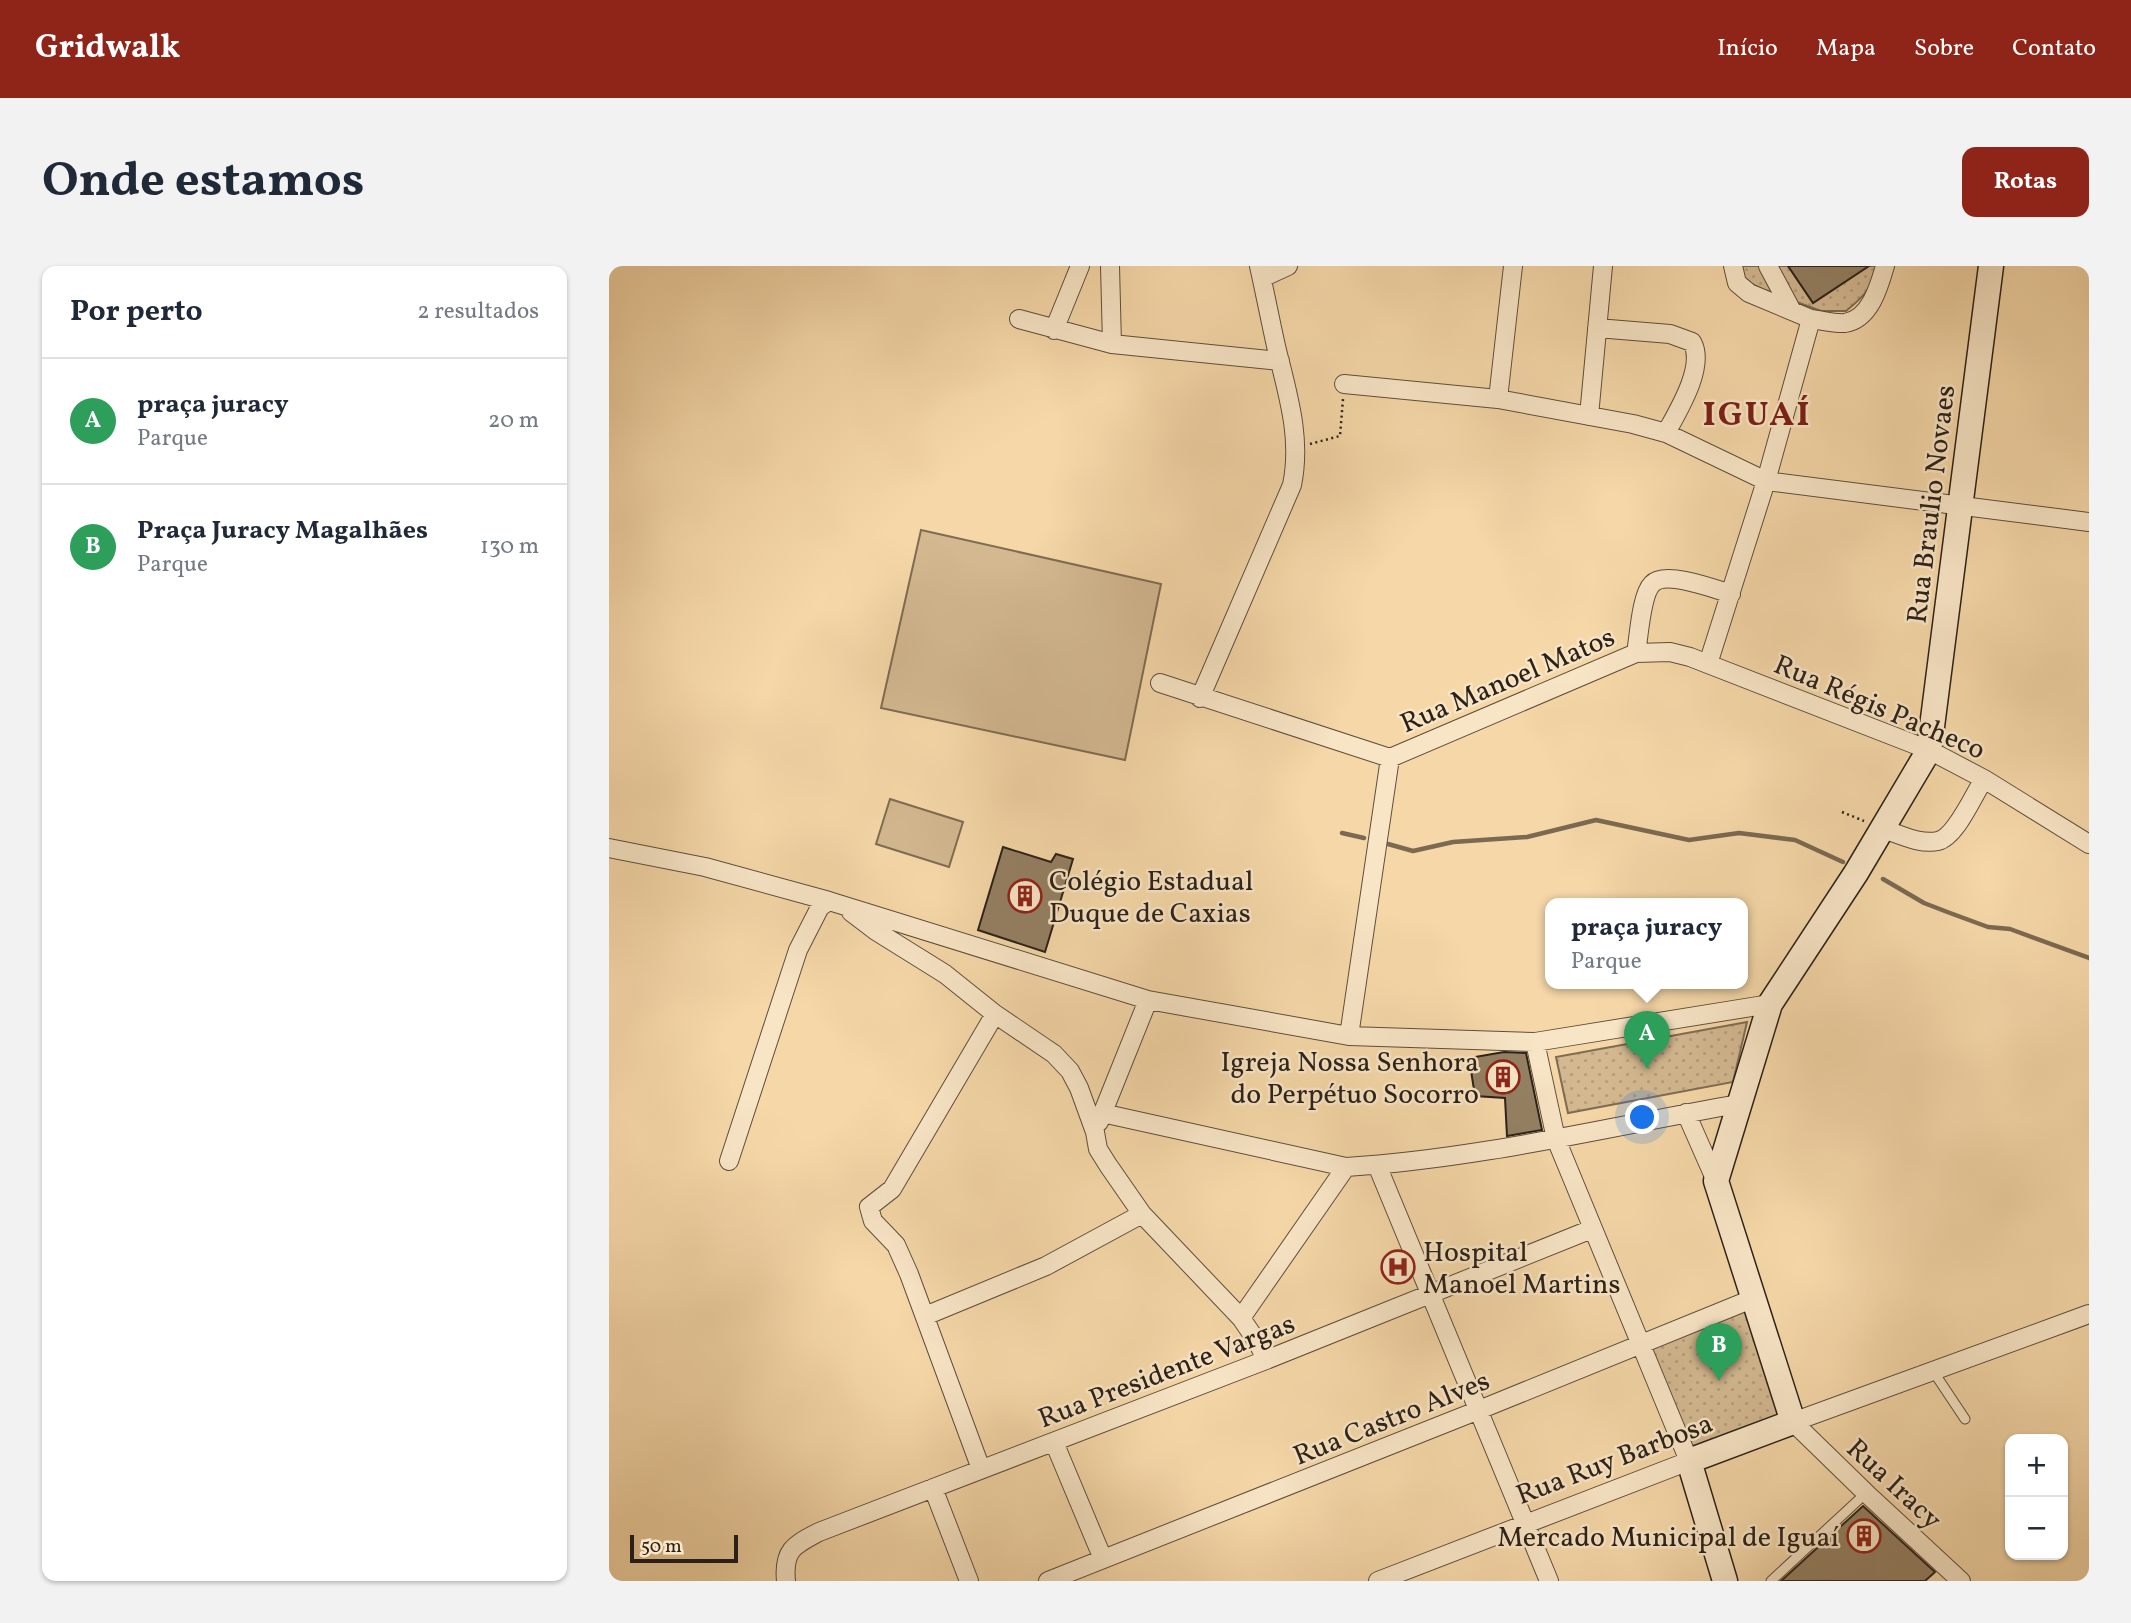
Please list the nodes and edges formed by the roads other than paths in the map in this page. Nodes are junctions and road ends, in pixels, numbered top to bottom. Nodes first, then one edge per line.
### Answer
1 (1080, 266) edge
2 (1110, 266) edge
3 (1288, 266) edge
4 (1513, 266) edge
5 (1603, 266) edge
6 (1733, 266) edge
7 (1768, 266) edge
8 (1885, 266) edge
9 (1991, 266) edge
10 (1260, 272) edge
11 (1792, 312) junction
12 (1019, 319) dead end
13 (1811, 319) junction
14 (1597, 328) junction
15 (1054, 330) junction
16 (1112, 344) junction
17 (1280, 361) junction
18 (1344, 384) road end
19 (1498, 399) junction
20 (1589, 416) junction
21 (1666, 433) junction
22 (1766, 481) junction
23 (1960, 507) junction
24 (2089, 522) edge
25 (1731, 594) junction
26 (1636, 653) junction
27 (1708, 664) junction
28 (1160, 683) dead end
29 (1200, 698) junction
30 (1929, 750) junction
31 (1390, 758) junction
32 (1984, 779) junction
33 (1883, 829) junction
34 (2089, 844) edge
35 (609, 848) edge
36 (834, 902) junction
37 (1148, 1000) junction
38 (1770, 1004) junction
39 (995, 1014) junction
40 (1349, 1036) junction
41 (1536, 1046) junction
42 (1738, 1104) junction
43 (1102, 1113) junction
44 (1686, 1113) junction
45 (1095, 1132) junction
46 (1556, 1139) junction
47 (729, 1161) dead end
48 (1377, 1165) junction
49 (1346, 1167) junction
50 (1716, 1181) junction
51 (1142, 1214) junction
52 (1592, 1229) junction
53 (1431, 1294) junction
54 (1752, 1299) junction
55 (2089, 1314) edge
56 (925, 1317) junction
57 (1241, 1318) junction
58 (1639, 1345) junction
59 (1266, 1360) junction
60 (1933, 1370) junction
61 (1479, 1410) junction
62 (1965, 1419) dead end
63 (1794, 1422) junction
64 (1054, 1442) junction
65 (1689, 1461) junction
66 (981, 1469) junction
67 (933, 1488) junction
68 (1866, 1493) junction
69 (1525, 1524) junction
70 (1103, 1559) junction
71 (1383, 1580) edge
72 (1959, 1580) edge
73 (786, 1581) edge
74 (969, 1581) edge
75 (1048, 1581) edge
76 (1549, 1581) edge
77 (1725, 1581) edge
78 (1771, 1581) edge

1 - 15 street
2 - 16 street
3 - 10 street
4 - 19 street
5 - 14 street
6 - 11 street
7 - 11 street
8 - 13 street
9 - 23 street, Rua Braulio Novaes
10 - 17 street
11 - 13 street
12 - 15 street
13 - 22 street
14 - 20 street
14 - 21 street
15 - 16 street
16 - 17 street
17 - 29 street
18 - 19 street
19 - 20 street
20 - 21 street
21 - 22 street
22 - 23 street
22 - 25 street
23 - 24 street
23 - 30 street, Rua Braulio Novaes
25 - 26 street
25 - 27 street
26 - 27 street, Rua Régis Pacheco
26 - 31 street, Rua Manoel Matos
27 - 30 street, Rua Régis Pacheco
28 - 29 street, Rua Manoel Matos
29 - 31 street, Rua Manoel Matos
30 - 32 street, Rua Régis Pacheco
30 - 33 street
31 - 40 street
32 - 33 street
32 - 34 street, Rua Régis Pacheco
33 - 38 street
35 - 36 street
36 - 37 street
36 - 39 street
36 - 47 street
37 - 40 street
37 - 43 street
38 - 41 street
38 - 42 street
39 - 45 street
39 - 56 street
40 - 41 street
41 - 41 street
41 - 46 street
42 - 44 street
42 - 50 street
43 - 45 street
43 - 49 street
44 - 46 street
44 - 50 street
45 - 51 street
46 - 48 street
46 - 52 street
48 - 49 street
48 - 53 street
49 - 57 street
50 - 54 street
51 - 56 street
51 - 57 street
52 - 53 street, Rua Presidente Vargas
52 - 58 street
53 - 59 street, Rua Presidente Vargas
53 - 61 street
54 - 58 street, Rua Castro Alves
54 - 63 street
55 - 60 street
56 - 66 street
57 - 59 street
58 - 61 street, Rua Castro Alves
58 - 65 street
59 - 64 street, Rua Presidente Vargas
60 - 62 lane
60 - 63 street
61 - 69 street
61 - 70 street, Rua Castro Alves
63 - 65 street, Rua Ruy Barbosa
63 - 68 street, Rua Iracy
64 - 66 street, Rua Presidente Vargas
64 - 70 street
65 - 69 street, Rua Ruy Barbosa
65 - 77 street
66 - 67 street, Rua Presidente Vargas
67 - 73 street, Rua Presidente Vargas
67 - 74 street
68 - 72 street, Rua Iracy
68 - 78 lane
69 - 71 street, Rua Ruy Barbosa
69 - 76 street
70 - 75 street, Rua Castro Alves

